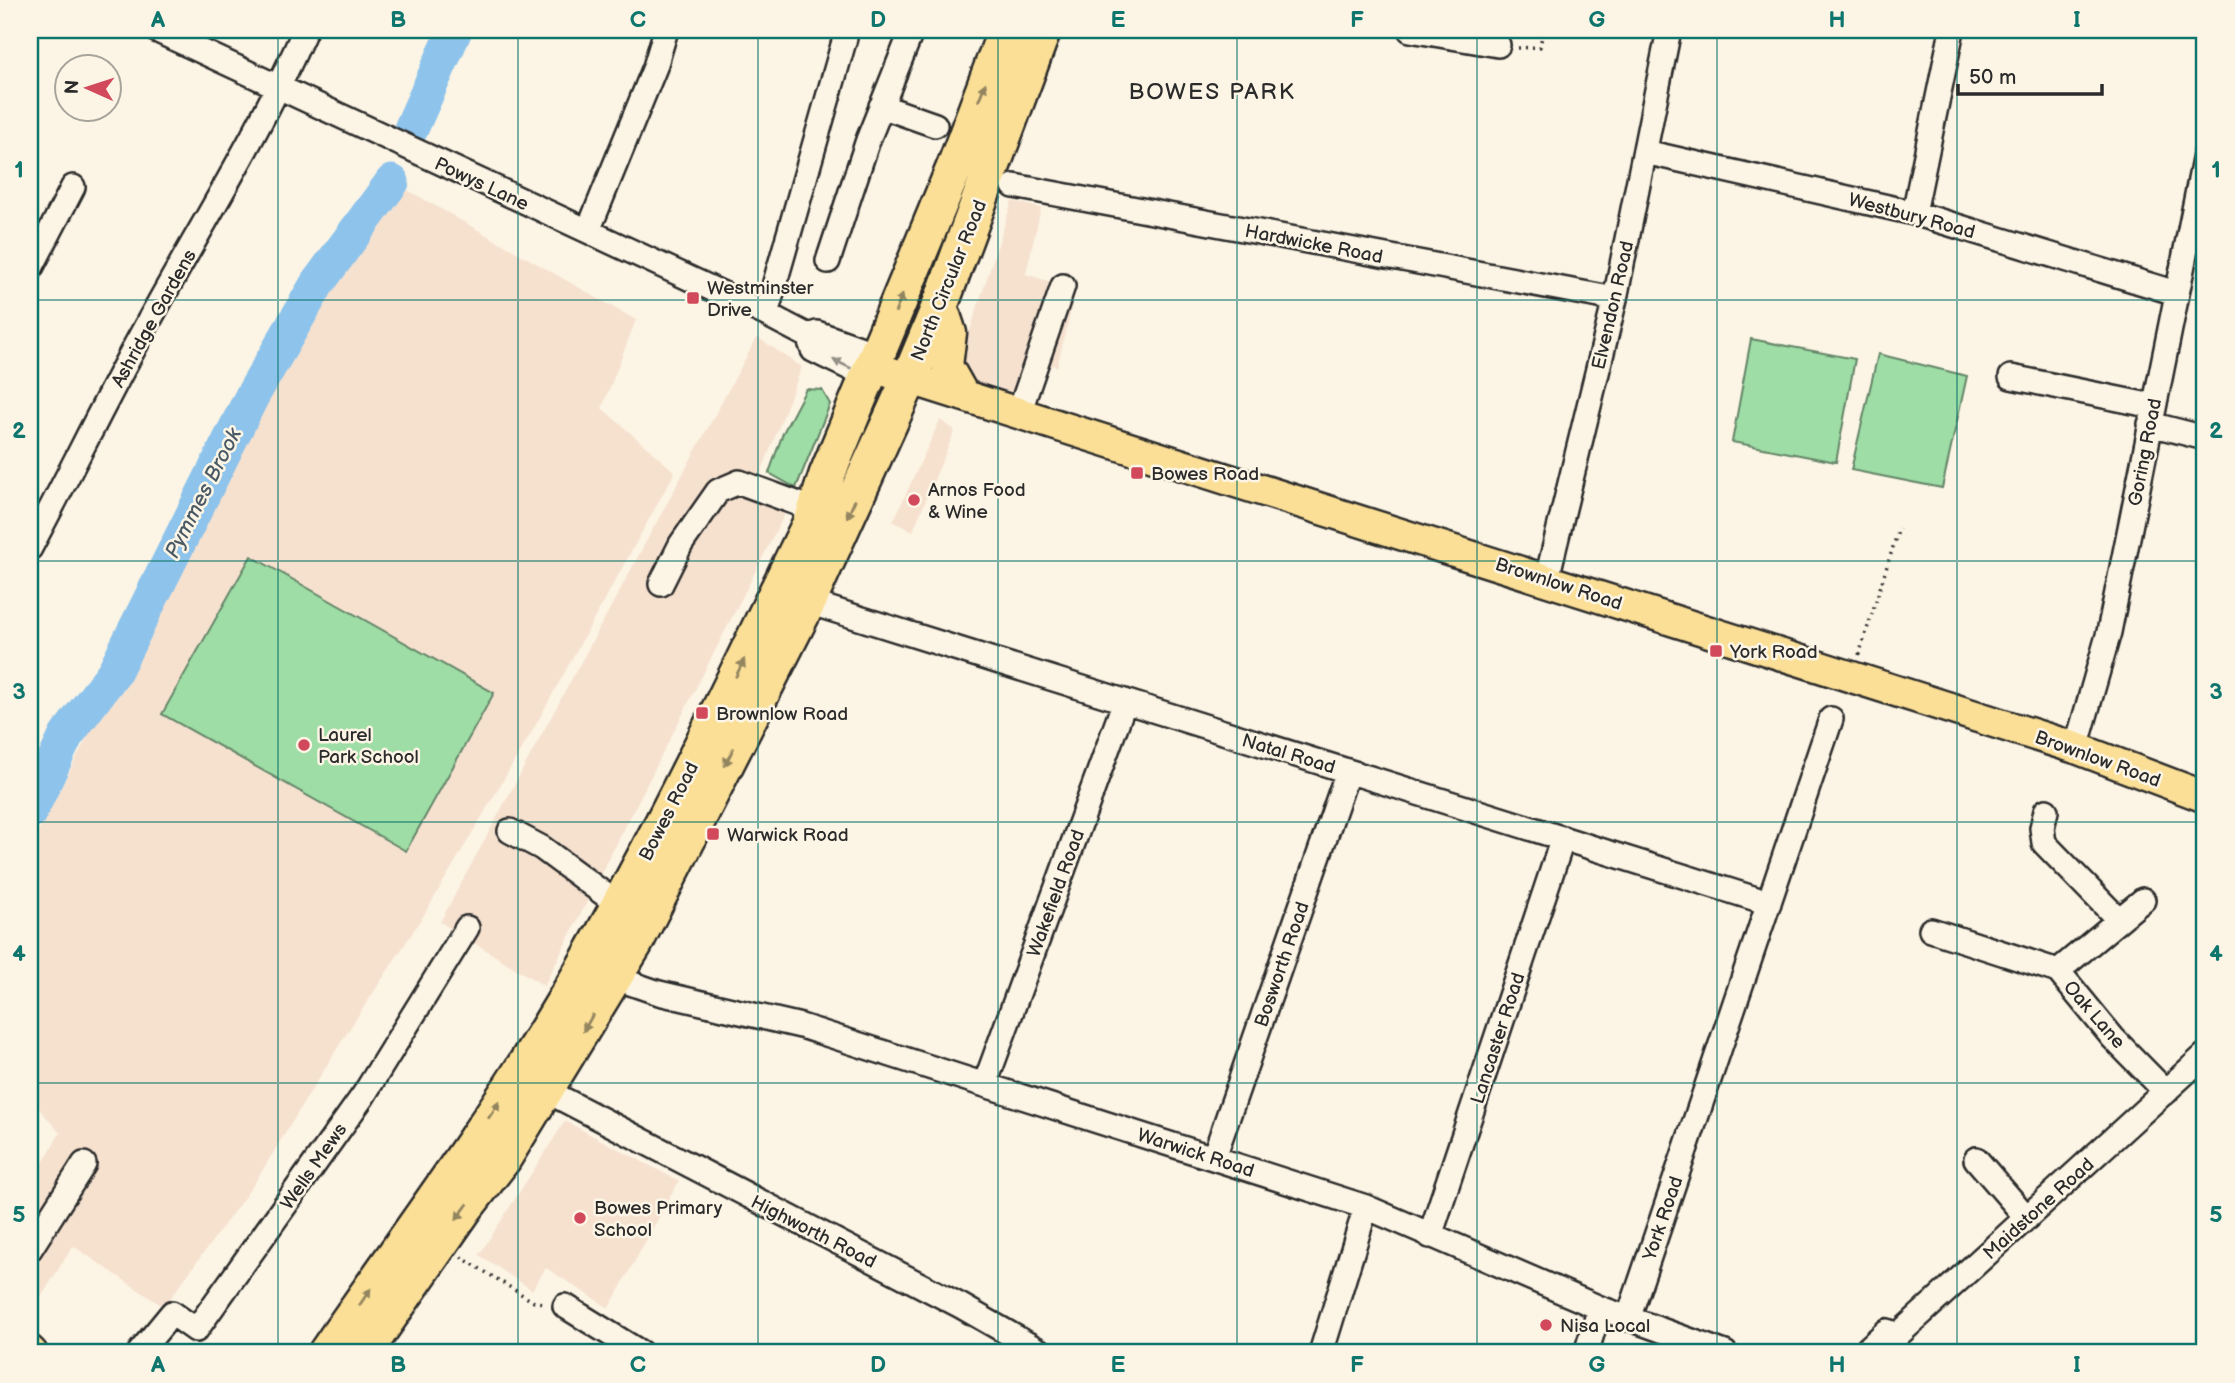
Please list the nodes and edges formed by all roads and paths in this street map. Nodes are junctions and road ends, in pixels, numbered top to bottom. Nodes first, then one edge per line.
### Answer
1 (156, 30) edge
2 (305, 30) edge
3 (666, 30) edge
4 (912, 30) edge
5 (1006, 30) edge
6 (1043, 30) edge
7 (1409, 30) edge
8 (1543, 30) edge
9 (1669, 30) edge
10 (1952, 30) edge
11 (845, 38) dead end
12 (1498, 45) joint
13 (279, 88) junction
14 (881, 106) junction
15 (935, 125) dead end
16 (1645, 152) junction
17 (2205, 155) edge
18 (1001, 184) junction
19 (73, 187) dead end
20 (1914, 213) junction
21 (588, 231) junction
22 (828, 261) dead end
23 (30, 270) edge
24 (1063, 286) dead end
25 (2176, 293) junction
26 (1615, 299) junction
27 (941, 303) junction
28 (766, 314) junction
29 (873, 367) junction
30 (2011, 377) dead end
31 (909, 380) junction
32 (964, 396) junction
33 (1018, 413) junction
34 (2152, 415) junction
35 (2205, 438) edge
36 (813, 518) junction
37 (1899, 528) dead end
38 (30, 548) edge
39 (1547, 578) junction
40 (661, 584) dead end
41 (808, 602) junction
42 (1853, 677) junction
43 (1125, 701) junction
44 (1831, 719) dead end
45 (2076, 748) junction
46 (1348, 771) junction
47 (2205, 797) edge
48 (2046, 811) dead end
49 (510, 831) dead end
50 (1563, 838) junction
51 (2143, 900) dead end
52 (1769, 903) junction
53 (619, 905) junction
54 (2119, 920) junction
55 (467, 928) dead end
56 (1931, 930) dead end
57 (2058, 971) junction
58 (599, 972) junction
59 (2205, 1055) edge
60 (985, 1084) junction
61 (547, 1091) junction
62 (2166, 1092) junction
63 (1214, 1157) junction
64 (1976, 1159) dead end
65 (84, 1164) dead end
66 (1366, 1207) junction
67 (2027, 1218) junction
68 (1430, 1236) junction
69 (438, 1245) junction
70 (30, 1249) edge
71 (565, 1306) joint
72 (1600, 1308) junction
73 (1628, 1319) junction
74 (1866, 1350) edge
75 (139, 1353) edge
76 (326, 1353) edge
77 (364, 1353) edge
78 (641, 1353) edge
79 (1043, 1353) edge
80 (1321, 1353) edge
81 (1586, 1353) edge
82 (1725, 1353) edge

1 - 13 street, Powys Lane
2 - 13 street, Ashridge Gardens
3 - 21 street
4 - 14 street
29 -> 5 highway, Bowes Road
6 - 18 highway
7 - 12 street
8 - 12 path
9 - 16 street, Elvendon Road
10 - 20 street
11 - 28 street
13 - 21 street, Powys Lane
13 - 38 street, Ashridge Gardens
14 - 15 street
14 - 22 street
16 - 20 street, Westbury Road
16 - 26 street, Elvendon Road
17 - 25 street, Goring Road
18 - 26 street, Hardwicke Road
18 - 27 highway, North Circular Road
19 - 23 street
20 - 25 street, Westbury Road
21 - 28 street, Powys Lane
24 - 33 street
25 - 34 street, Goring Road
26 - 39 street, Elvendon Road
27 - 31 highway, North Circular Road
27 - 32 main road
28 - 29 street, Powys Lane
29 - 31 main road, Powys Lane
29 - 36 highway, Bowes Road
30 - 34 street
31 - 32 main road, Brownlow Road
31 - 36 main road
31 -> 41 highway, Bowes Road
32 - 33 main road, Brownlow Road
33 - 39 main road, Brownlow Road
34 - 35 street
34 - 45 street, Goring Road
36 - 40 street
53 -> 36 highway, Bowes Road
37 - 42 path
39 - 42 main road, Brownlow Road
41 - 43 street, Natal Road
41 -> 58 highway, Bowes Road
42 - 45 main road, Brownlow Road
43 - 46 street, Natal Road
43 - 60 street, Wakefield Road
44 - 52 street, York Road
45 - 47 main road, Brownlow Road
46 - 50 street, Natal Road
46 - 63 street, Bosworth Road
48 - 54 street
49 - 53 street
50 - 52 street, Natal Road
50 - 68 street, Lancaster Road
51 - 54 street
52 - 73 street, York Road
53 - 58 highway, Bowes Road
54 - 57 street
55 - 75 street, Wells Mews
56 - 57 street, Oak Lane
57 - 62 street, Oak Lane
58 - 60 street, Warwick Road
58 -> 61 highway, Bowes Road
76 -> 58 highway, Bowes Road
59 - 62 street, Maidstone Road
60 - 63 street, Warwick Road
61 -> 69 highway, Bowes Road
61 - 79 street, Highworth Road
62 - 67 street, Maidstone Road
63 - 66 street, Warwick Road
64 - 67 street
65 - 70 street
66 - 68 street, Warwick Road
66 - 80 street
67 - 74 street, Maidstone Road
68 - 72 street, Warwick Road
69 - 71 path
69 - 77 highway, Bowes Road
71 - 78 street
72 - 73 street, Warwick Road
72 - 81 street
73 - 82 street, Warwick Road

